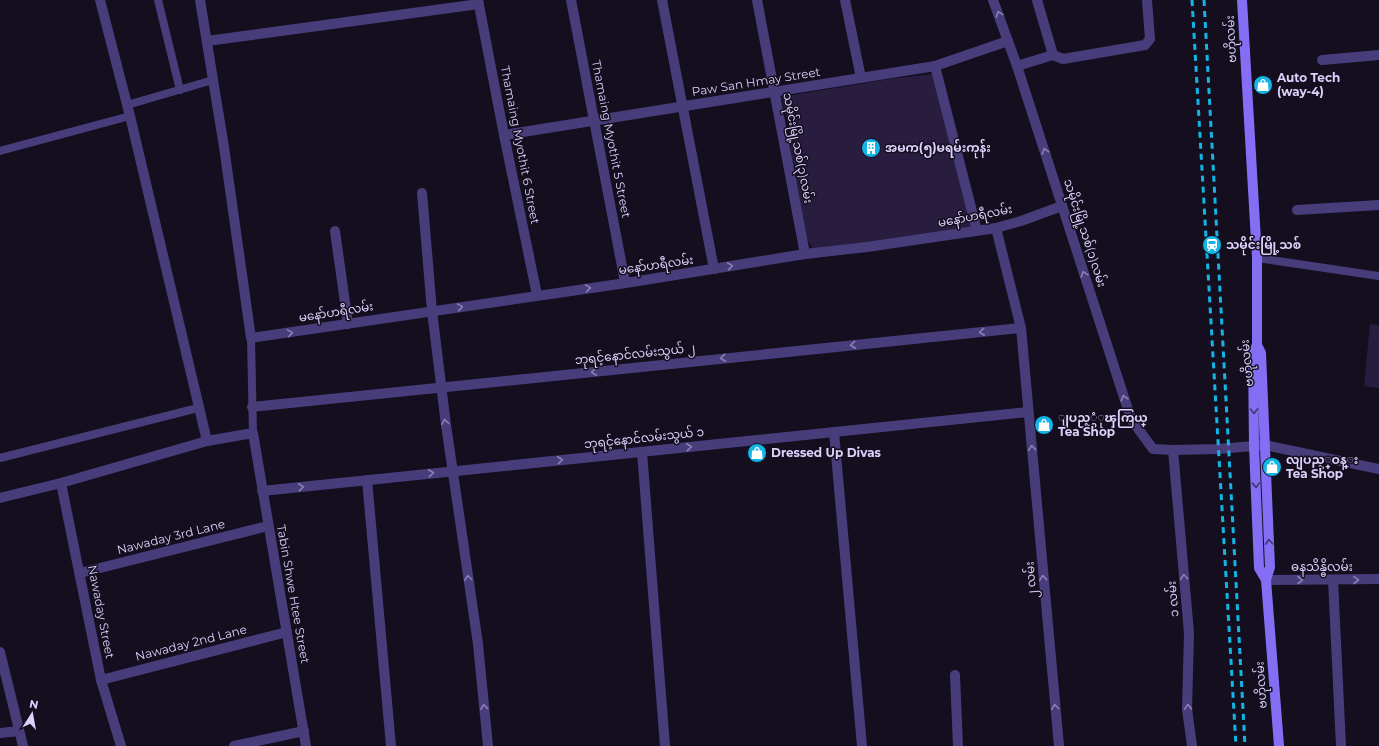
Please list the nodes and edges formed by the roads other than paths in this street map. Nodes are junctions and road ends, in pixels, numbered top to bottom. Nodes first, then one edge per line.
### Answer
1 (100, 0) edge
2 (158, 0) edge
3 (200, 0) edge
4 (571, 0) edge
5 (662, 0) edge
6 (756, 0) edge
7 (845, 0) edge
8 (993, 0) edge
9 (1037, 0) edge
10 (1147, 0) edge
11 (1242, 0) edge
12 (479, 2) edge
13 (207, 41) junction
14 (1008, 41) junction
15 (1053, 55) junction
16 (1379, 55) edge
17 (1322, 60) dead end
18 (936, 66) junction
19 (1017, 66) junction
20 (861, 78) junction
21 (213, 80) junction
22 (180, 90) junction
23 (774, 92) junction
24 (127, 105) junction
25 (683, 107) junction
26 (130, 116) junction
27 (595, 120) junction
28 (504, 135) junction
29 (0, 151) edge
30 (422, 193) dead end
31 (1379, 205) edge
32 (1062, 206) junction
33 (1297, 210) dead end
34 (996, 228) junction
35 (977, 231) junction
36 (335, 232) dead end
37 (805, 254) junction
38 (1257, 258) junction
39 (714, 269) junction
40 (1379, 276) edge
41 (625, 282) junction
42 (537, 295) junction
43 (432, 311) junction
44 (348, 324) junction
45 (1021, 328) junction
46 (251, 338) junction
47 (441, 387) junction
48 (252, 407) junction
49 (198, 408) junction
50 (1028, 412) junction
51 (834, 432) junction
52 (253, 433) junction
53 (207, 441) junction
54 (1260, 445) junction
55 (1174, 450) junction
56 (642, 452) junction
57 (0, 458) edge
58 (1379, 469) edge
59 (453, 471) junction
60 (368, 480) junction
61 (61, 483) junction
62 (262, 491) junction
63 (0, 498) edge
64 (268, 526) junction
65 (80, 573) junction
66 (1379, 579) edge
67 (1266, 580) junction
68 (1334, 580) junction
69 (287, 632) junction
70 (0, 652) edge
71 (955, 675) dead end
72 (101, 680) junction
73 (19, 731) junction
74 (304, 731) junction
75 (0, 733) edge
76 (23, 746) edge
77 (121, 746) edge
78 (234, 746) edge
79 (306, 746) edge
80 (391, 746) edge
81 (488, 746) edge
82 (665, 746) edge
83 (862, 746) edge
84 (958, 746) edge
85 (1059, 746) edge
86 (1192, 746) edge
87 (1279, 746) edge
88 (1341, 746) edge

1 - 24 street
2 - 22 lane
3 - 13 street
4 - 27 street, Thamaing Myothit 5 Street
5 - 25 street
6 - 23 street, သမိုင်းမြို့သစ်(၃)လမ်း
7 - 20 street
14 -> 8 street, သမိုင်းမြို့သစ်(၁)လမ်း
9 - 15 street
10 - 15 street
11 - 38 main road, ဗဟိုလမ်း
12 - 13 street
12 - 28 street, Thamaing Myothit 6 Street
13 - 21 street
14 - 18 street, Paw San Hmay Street
14 - 19 street, သမိုင်းမြို့သစ်(၁)လမ်း
15 - 19 street
16 - 17 street
18 - 20 street, Paw San Hmay Street
18 - 35 street
32 -> 19 street, သမိုင်းမြို့သစ်(၁)လမ်း
20 - 23 street, Paw San Hmay Street
21 - 22 lane
21 - 46 street
22 - 24 lane
23 - 25 street, Paw San Hmay Street
23 - 37 street, သမိုင်းမြို့သစ်(၃)လမ်း
24 - 26 street
25 - 27 street, Paw San Hmay Street
25 - 39 street
26 - 29 lane
26 - 49 street
27 - 28 street, Paw San Hmay Street
27 - 41 street, Thamaing Myothit 5 Street
28 - 42 street, Thamaing Myothit 6 Street
30 - 43 street
31 - 33 street
32 - 34 street, မနော်ဟရီလမ်း
55 -> 32 street, သမိုင်းမြို့သစ်(၁)လမ်း
34 - 35 street, မနော်ဟရီလမ်း
34 - 45 street, ၂ လမ်း
35 - 37 street, မနော်ဟရီလမ်း
36 - 44 street
39 -> 37 street, မနော်ဟရီလမ်း
38 - 40 lane
38 - 54 main road, ဗဟိုလမ်း
39 - 41 street, မနော်ဟရီလမ်း
42 -> 41 street, မနော်ဟရီလမ်း
43 -> 42 street, မနော်ဟရီလမ်း
43 - 44 street, မနော်ဟရီလမ်း
43 - 47 street
46 -> 44 street, မနော်ဟရီလမ်း
45 -> 47 street, ဘုရင့်နောင်လမ်းသွယ် ၂
45 - 50 street, ၂ လမ်း
46 - 48 lane
47 - 48 street, ဘုရင့်နောင်လမ်းသွယ် ၂
59 -> 47 street
48 - 52 lane
49 - 53 street
49 - 57 lane
50 - 51 street, ဘုရင့်နောင်လမ်းသွယ် ၁
85 -> 50 street, ၂ လမ်း
56 -> 51 street, ဘုရင့်နောင်လမ်းသွယ် ၁
51 - 83 street
52 - 53 street
52 - 62 street, Tabin Shwe Htee Street
53 - 61 street
54 - 55 street
54 - 58 street
54 - 67 main road, ဗဟိုလမ်း
86 -> 55 street, ၁ လမ်း
59 -> 56 street, ဘုရင့်နောင်လမ်းသွယ် ၁
56 - 82 street
60 -> 59 street, ဘုရင့်နောင်လမ်းသွယ် ၁
81 -> 59 street
62 -> 60 street, ဘုရင့်နောင်လမ်းသွယ် ၁
60 - 80 street
61 - 63 street
61 - 65 street, Nawaday Street
62 - 64 street, Tabin Shwe Htee Street
64 - 65 street, Nawaday 3rd Lane
64 - 69 street, Tabin Shwe Htee Street
65 - 72 street, Nawaday Street
68 -> 66 street, ဓနသိန္ဓိလမ်း
67 -> 68 street, ဓနသိန္ဓိလမ်း
67 - 87 main road, ဗဟိုလမ်း
68 - 88 street
69 - 72 street, Nawaday 2nd Lane
69 - 74 street, Tabin Shwe Htee Street
70 - 73 street
71 - 84 street
72 - 77 street, Nawaday Street
73 - 75 street
73 - 76 street
74 - 78 street
74 - 79 street, Tabin Shwe Htee Street

